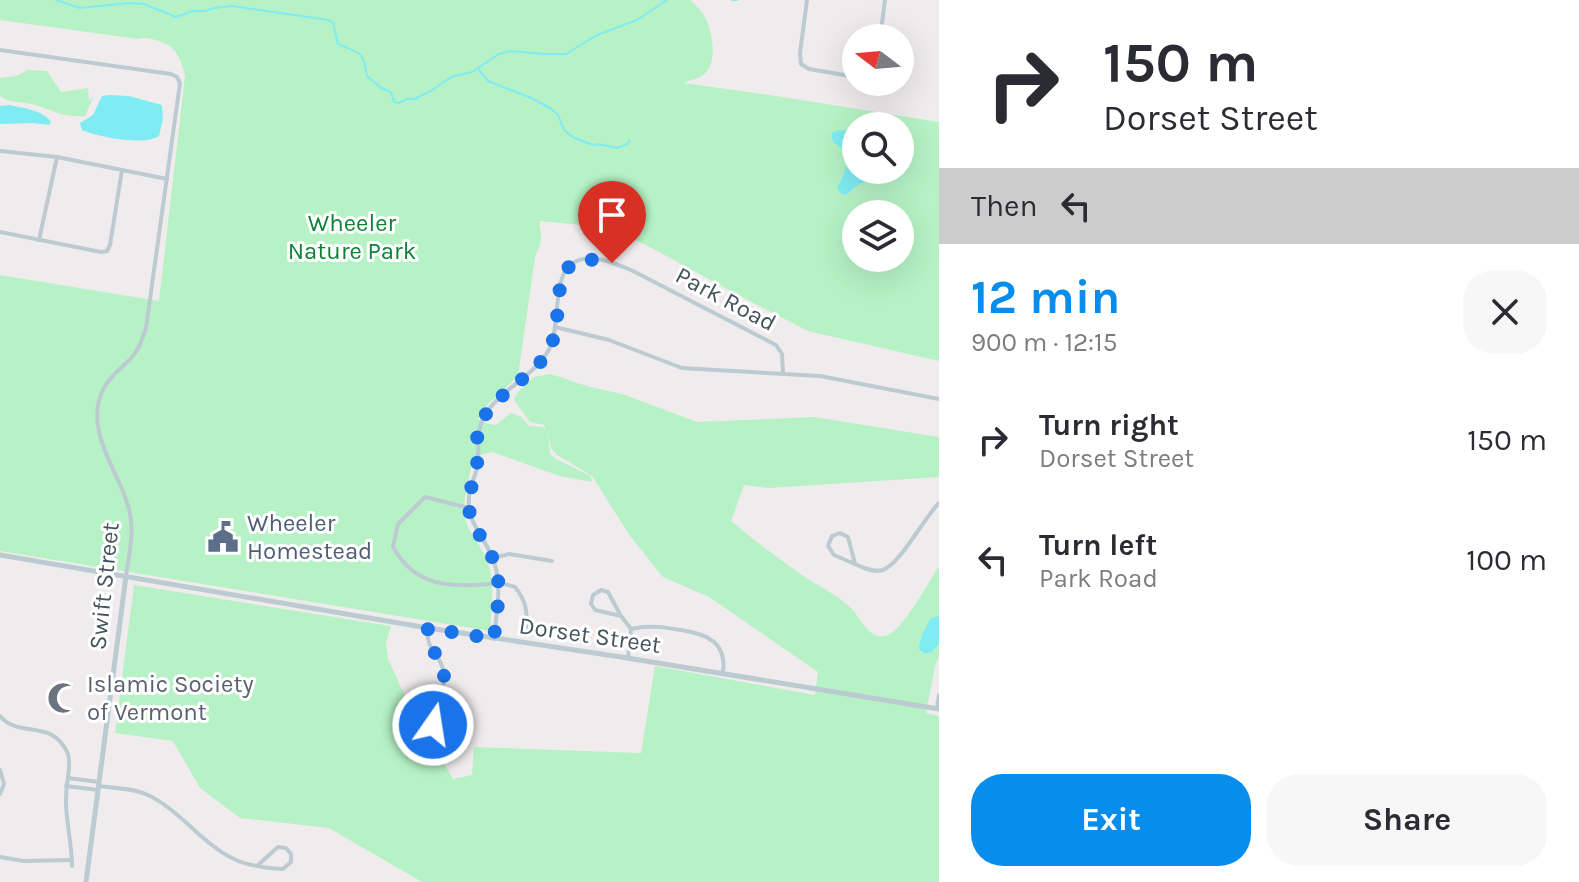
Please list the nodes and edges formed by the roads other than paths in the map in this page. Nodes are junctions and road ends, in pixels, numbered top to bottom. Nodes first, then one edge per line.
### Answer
1 (807, 0) edge
2 (885, 0) edge
3 (882, 24) edge
4 (0, 50) edge
5 (842, 75) edge
6 (0, 151) edge
7 (57, 157) junction
8 (122, 170) junction
9 (167, 179) junction
10 (0, 232) edge
11 (39, 240) junction
12 (555, 327) junction
13 (783, 373) junction
14 (939, 399) edge
15 (939, 503) edge
16 (469, 508) junction
17 (0, 555) edge
18 (493, 558) junction
19 (552, 561) dead end
20 (855, 564) junction
21 (126, 576) junction
22 (499, 583) junction
23 (621, 616) junction
24 (428, 628) junction
25 (631, 629) junction
26 (527, 631) dead end
27 (494, 639) junction
28 (628, 658) junction
29 (723, 673) junction
30 (939, 695) edge
31 (938, 709) edge
32 (1, 719) edge
33 (439, 739) junction
34 (0, 770) edge
35 (68, 778) junction
36 (66, 786) junction
37 (98, 786) junction
38 (0, 794) edge
39 (0, 857) edge
40 (72, 860) junction
41 (258, 865) junction
42 (72, 866) dead end
43 (86, 882) edge

1 - 5 street
2 - 3 street
4 - 9 street, Swift Street
6 - 7 street
7 - 8 street
7 - 11 street
8 - 9 street
8 - 11 street
9 - 21 street, Swift Street
10 - 11 street
12 - 13 street
12 - 13 street, Park Road
12 - 16 street, Park Road
13 - 14 street
15 - 20 street
16 - 18 street
16 - 22 street
17 - 21 street, Dorset Street
18 - 19 street
18 - 22 street
20 - 20 street
21 - 24 street, Dorset Street
21 - 37 street, Swift Street
22 - 26 street
22 - 27 street
23 - 23 street
23 - 25 street
24 - 27 street, Dorset Street
24 - 33 street
25 - 28 street
25 - 29 street
27 - 28 street, Dorset Street
28 - 29 street, Dorset Street
29 - 31 street, Dorset Street
30 - 31 street
32 - 35 street
33 - 33 street
34 - 38 street
35 - 36 street
35 - 37 street
36 - 37 street
36 - 40 street
37 - 41 street
37 - 43 street, Swift Street
39 - 40 street
40 - 42 street
41 - 41 street

